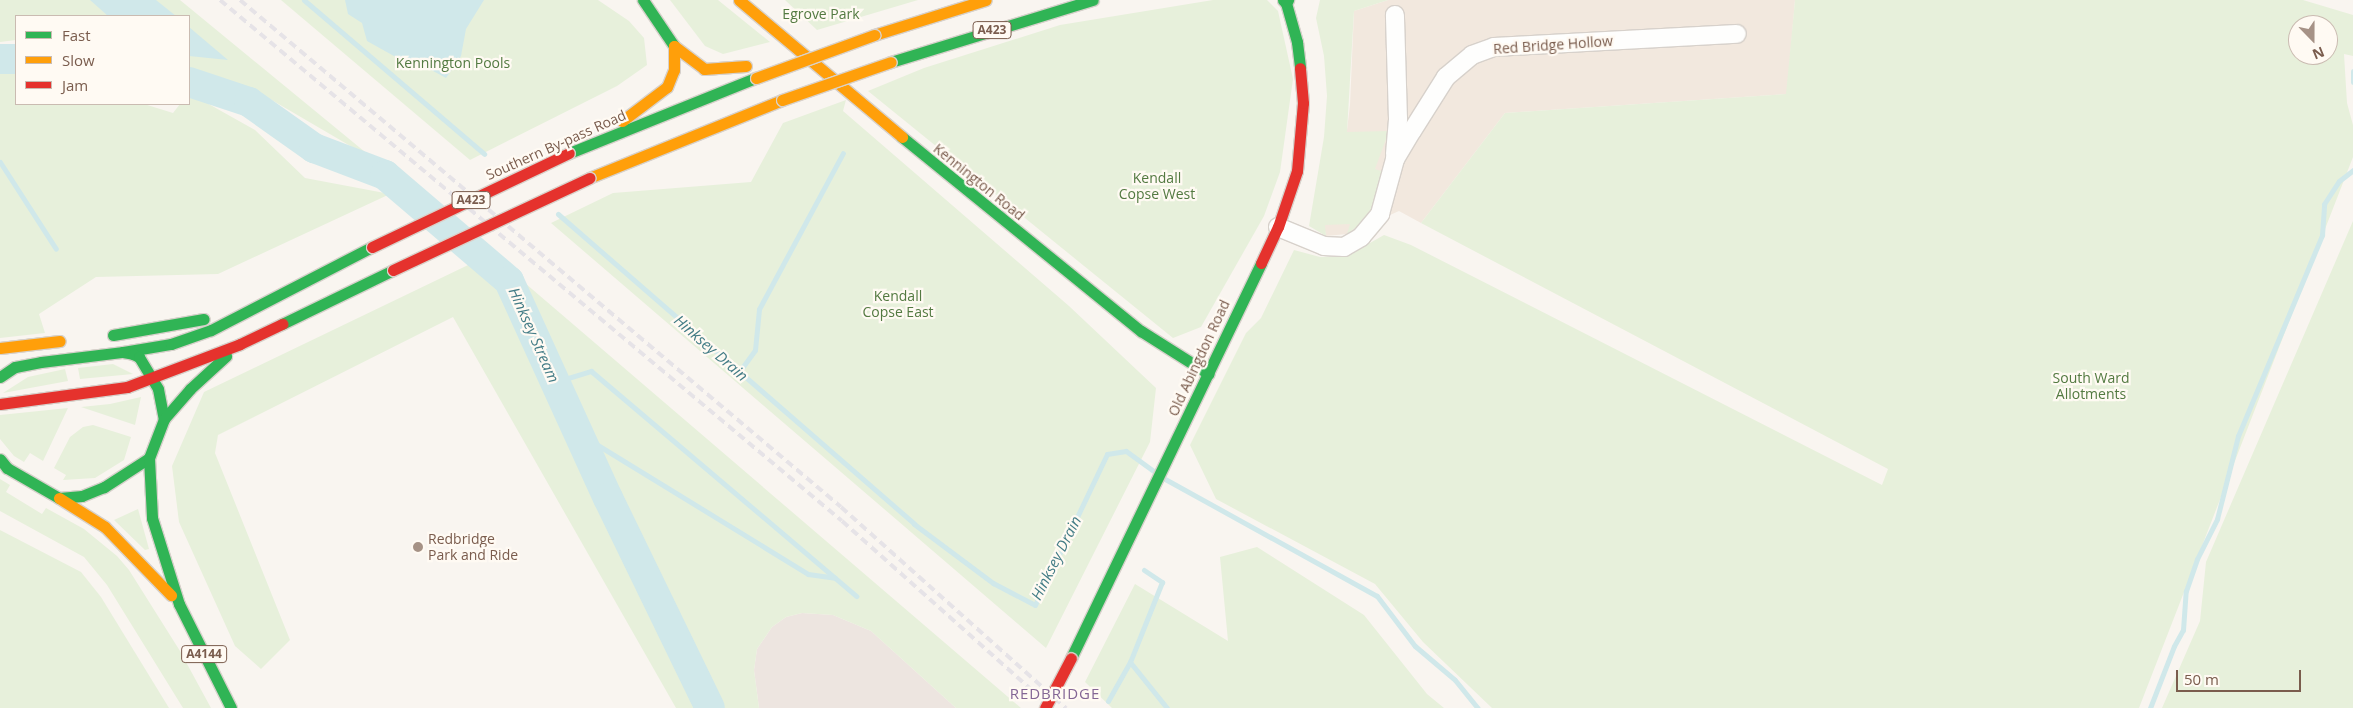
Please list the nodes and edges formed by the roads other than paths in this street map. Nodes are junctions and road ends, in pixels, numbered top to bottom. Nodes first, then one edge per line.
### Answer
1 (643, 0) edge
2 (740, 0) edge
3 (986, 0) edge
4 (1093, 0) edge
5 (1286, 1) edge
6 (1395, 15) dead end
7 (1737, 34) dead end
8 (674, 46) junction
9 (824, 53) junction
10 (570, 153) junction
11 (1395, 159) junction
12 (1278, 228) junction
13 (237, 315) junction
14 (104, 336) dead end
15 (71, 340) dead end
16 (240, 344) junction
17 (0, 348) edge
18 (123, 352) junction
19 (15, 367) junction
20 (0, 369) edge
21 (1209, 374) junction
22 (0, 377) edge
23 (152, 379) junction
24 (0, 404) edge
25 (164, 419) junction
26 (149, 458) junction
27 (6, 466) edge
28 (56, 497) junction
29 (179, 604) junction
30 (231, 708) edge
31 (1045, 708) edge

1 - 8 main road
2 - 21 main road, Kennington Road
3 - 9 main road, Southern By-pass Road / A423, bridge
4 - 16 main road, A423, bridge
5 - 12 main road, Old Abingdon Road
6 - 11 street, Red Bridge Hollow
7 - 11 street, Red Bridge Hollow
8 - 9 main road, bridge
8 - 10 main road
9 - 10 main road, Southern By-pass Road / A423, bridge
10 - 13 main road, Southern By-pass Road / A423, bridge
11 - 12 street, Red Bridge Hollow
12 - 21 main road, Old Abingdon Road
13 - 14 main road, A423
13 - 18 main road, Southern By-pass Road / A423
15 - 17 main road
16 - 23 main road, A423
16 - 25 main road, A423
18 - 19 main road, Southern By-pass Road
18 - 23 main road
19 - 20 main road
19 - 22 main road
21 - 31 main road, Old Abingdon Road, bridge
23 - 24 main road, A423
23 - 25 main road
25 - 26 main road
26 - 28 main road
26 - 29 main road, A4144
27 - 28 main road
28 - 29 main road, A4144
29 - 30 main road, A4144

